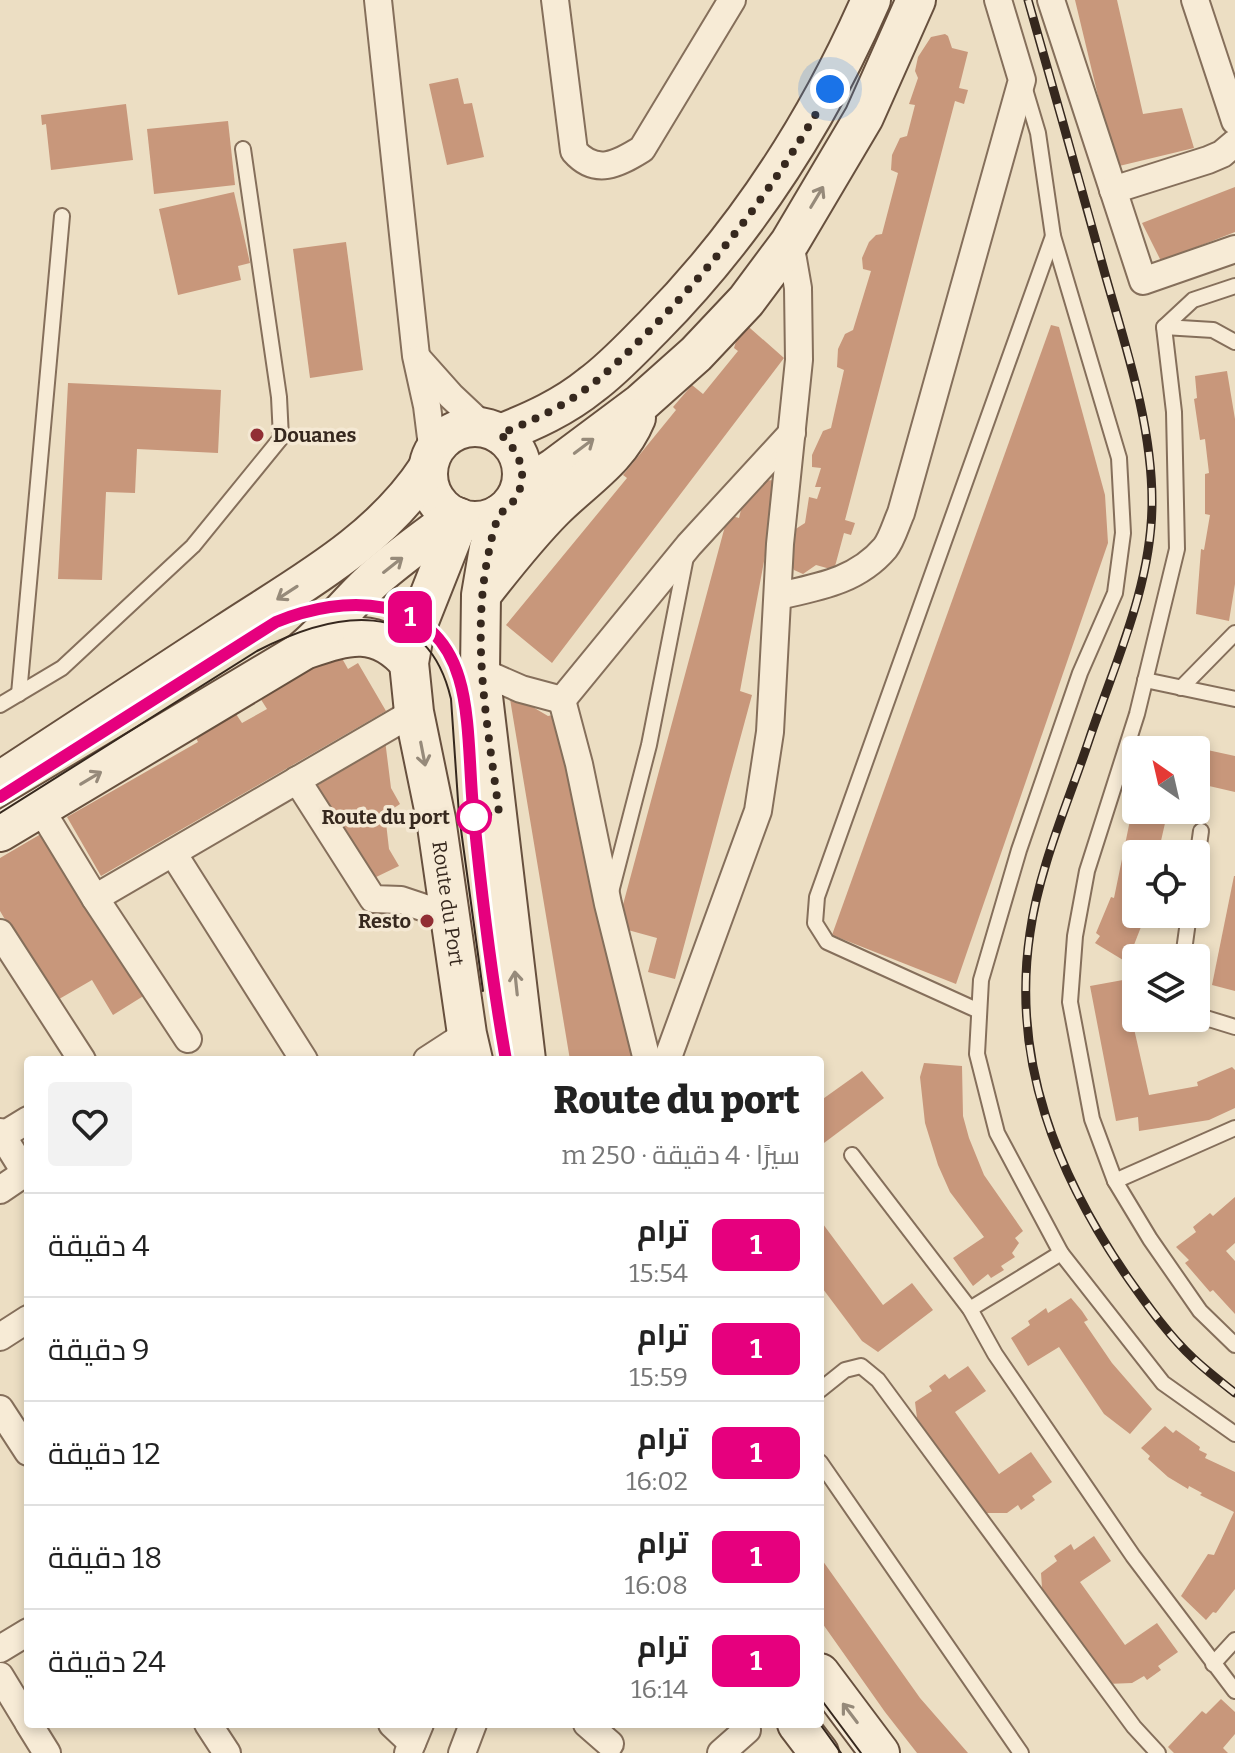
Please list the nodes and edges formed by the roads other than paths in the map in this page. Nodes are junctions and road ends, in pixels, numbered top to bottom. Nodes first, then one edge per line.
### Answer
1 (378, 0) edge
2 (555, 0) edge
3 (732, 0) edge
4 (871, 0) edge
5 (916, 0) edge
6 (998, 0) edge
7 (1051, 0) edge
8 (1195, 0) edge
9 (1022, 80) junction
10 (1235, 121) edge
11 (1235, 143) edge
12 (243, 149) dead end
13 (1113, 190) junction
14 (62, 216) dead end
15 (1053, 236) junction
16 (790, 242) junction
17 (1235, 249) edge
18 (1235, 286) edge
19 (1164, 327) junction
20 (1235, 342) edge
21 (416, 356) junction
22 (641, 403) junction
23 (493, 431) junction
24 (792, 433) junction
25 (430, 461) junction
26 (510, 503) junction
27 (557, 506) junction
28 (457, 517) junction
29 (689, 545) junction
30 (481, 595) junction
31 (778, 596) junction
32 (1235, 633) edge
33 (301, 652) junction
34 (409, 663) junction
35 (480, 671) junction
36 (1145, 680) junction
37 (1181, 688) junction
38 (19, 694) junction
39 (1235, 699) edge
40 (562, 700) junction
41 (0, 705) edge
42 (414, 712) junction
43 (297, 780) junction
44 (0, 781) edge
45 (40, 808) junction
46 (1201, 831) dead end
47 (0, 832) edge
48 (1200, 840) edge
49 (173, 853) junction
50 (95, 898) junction
51 (608, 904) junction
52 (449, 916) junction
53 (0, 933) edge
54 (979, 1011) junction
55 (1210, 1019) edge
56 (1235, 1027) edge
57 (188, 1039) dead end
58 (470, 1047) edge
59 (79, 1056) edge
60 (301, 1056) edge
61 (440, 1056) edge
62 (526, 1056) edge
63 (646, 1056) edge
64 (668, 1056) edge
65 (24, 1122) edge
66 (1235, 1128) edge
67 (1, 1134) edge
68 (852, 1155) dead end
69 (24, 1170) edge
70 (24, 1177) edge
71 (1115, 1181) junction
72 (0, 1190) edge
73 (1061, 1253) junction
74 (970, 1309) junction
75 (24, 1322) edge
76 (0, 1337) edge
77 (1235, 1345) edge
78 (824, 1387) edge
79 (0, 1409) edge
80 (1235, 1434) edge
81 (24, 1446) edge
82 (824, 1468) edge
83 (24, 1634) edge
84 (1235, 1640) edge
85 (0, 1649) edge
86 (1213, 1664) junction
87 (0, 1676) edge
88 (824, 1678) edge
89 (1235, 1691) edge
90 (24, 1715) edge
91 (32, 1728) edge
92 (211, 1728) edge
93 (398, 1728) edge
94 (471, 1728) edge
95 (592, 1728) edge
96 (744, 1728) edge
97 (746, 1728) edge
98 (800, 1728) edge
99 (414, 1740) edge
100 (610, 1744) dead end
101 (47, 1753) edge
102 (227, 1753) edge
103 (462, 1753) edge
104 (721, 1753) edge
105 (760, 1753) edge
106 (819, 1753) edge
107 (880, 1753) edge
108 (1021, 1753) edge
109 (1158, 1753) edge

1 - 21 street
2 - 3 street
4 - 23 main road
16 -> 5 main road
6 - 9 street
7 - 13 street
8 - 10 street
9 - 15 lane
9 - 31 street
11 - 13 street
12 - 38 lane
13 - 17 street
14 - 38 lane
15 - 54 lane
15 - 54 lane
16 - 22 main road
16 - 24 street
18 - 19 lane
19 - 20 lane
19 - 36 lane
21 - 23 street
21 - 25 street
26 -> 22 main road
22 - 27 main road
23 - 25 main road
23 - 26 main road
24 - 29 street
24 - 31 street
25 - 28 main road
25 -> 44 main road
26 - 27 main road
26 - 28 main road
26 - 30 main road
27 - 30 main road
33 -> 28 main road
28 - 34 main road, Route du Port
29 - 40 street
29 - 51 lane
30 - 35 main road
31 - 64 street
32 - 37 lane
33 - 34 main road
45 -> 33 main road
34 - 42 main road, Route du Port
35 - 40 street
62 -> 35 main road
36 - 37 lane
36 - 71 lane
37 - 39 lane
38 - 41 lane
40 - 51 street
42 - 43 street
42 -> 52 main road, Route du Port
43 - 49 street
43 - 52 street
45 - 47 main road
45 - 50 street
46 - 48 lane
49 - 50 street
49 - 60 street
50 - 57 street
51 - 63 street
52 - 58 main road, Route du Port
53 - 59 street
54 - 73 lane
55 - 56 lane
58 - 61 street
65 - 67 street
66 - 71 lane
67 - 69 street
68 - 74 lane
70 - 72 street
71 - 77 lane
73 - 74 lane
73 - 80 lane
74 - 86 lane
75 - 76 street
78 - 109 lane
79 - 81 street
82 - 108 lane
83 - 85 street
84 - 86 lane
86 - 89 lane
87 - 90 street
107 -> 88 main road
91 - 101 street
92 - 102 street
93 - 99 street
94 - 103 street
95 - 100 street
96 - 104 street
97 - 105 street
98 - 106 main road

